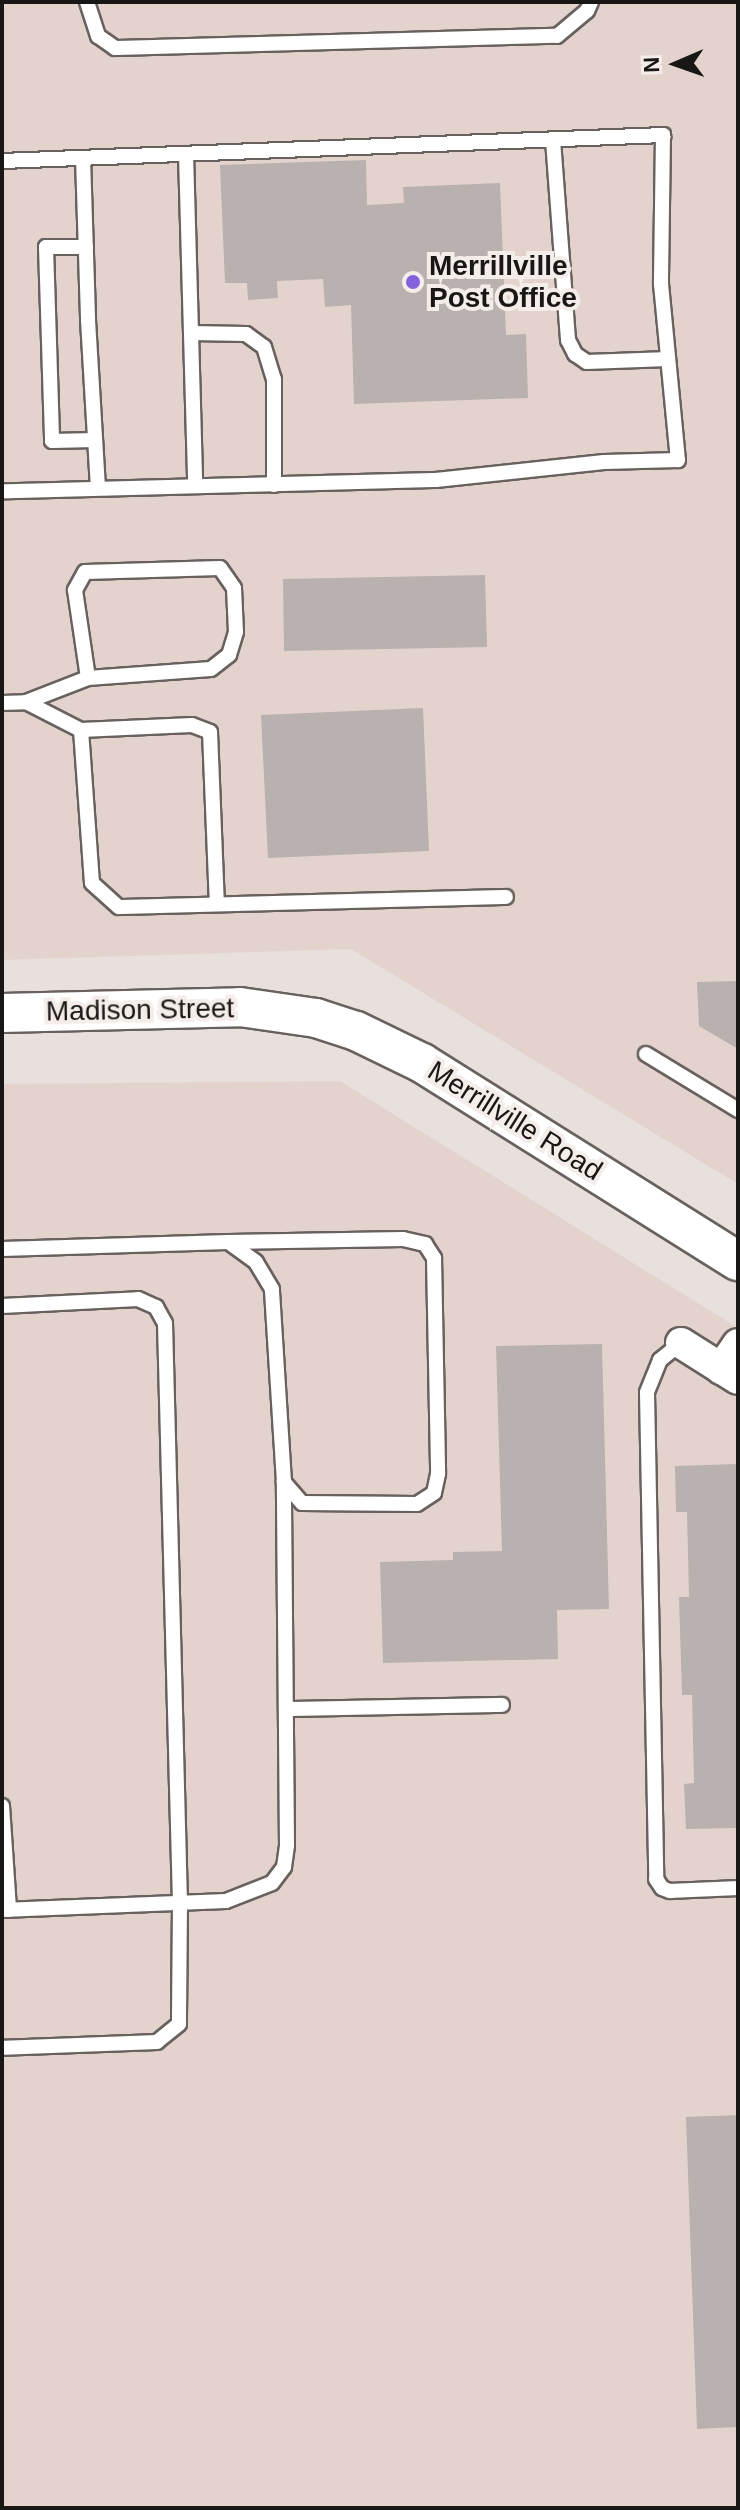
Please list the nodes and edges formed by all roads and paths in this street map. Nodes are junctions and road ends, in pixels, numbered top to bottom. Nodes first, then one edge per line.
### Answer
1 (87, 2) edge
2 (591, 2) edge
3 (553, 140) junction
4 (186, 154) junction
5 (83, 158) junction
6 (2, 161) edge
7 (86, 247) junction
8 (191, 333) junction
9 (668, 359) junction
10 (95, 440) junction
11 (195, 485) junction
12 (274, 485) junction
13 (98, 487) junction
14 (2, 491) edge
15 (88, 678) junction
16 (26, 702) junction
17 (2, 703) edge
18 (81, 730) junction
19 (506, 897) dead end
20 (217, 904) junction
21 (278, 1010) joint
22 (2, 1013) edge
23 (646, 1054) dead end
24 (738, 1110) edge
25 (228, 1242) junction
26 (2, 1249) edge
27 (738, 1261) edge
28 (2, 1306) edge
29 (681, 1343) joint
30 (738, 1344) edge
31 (730, 1374) edge
32 (284, 1482) junction
33 (502, 1705) dead end
34 (286, 1709) junction
35 (2, 1806) edge
36 (738, 1888) edge
37 (180, 1903) junction
38 (6, 1910) edge
39 (2, 2048) edge

1 - 2 lane
3 - 4 lane
3 - 9 lane
3 - 9 lane
4 - 5 lane
4 - 8 lane
5 - 6 lane
5 - 7 lane
7 - 10 lane
7 - 10 lane
8 - 11 lane
8 - 12 lane
9 - 12 lane
10 - 13 lane
11 - 12 lane
11 - 13 lane
13 - 14 lane
15 - 15 lane
15 - 16 lane
16 - 17 lane
16 - 18 lane
18 - 20 lane
18 - 20 lane
19 - 20 lane
21 - 22 street, Madison Street
21 - 27 street, Merrillville Road
23 - 24 lane
25 - 26 lane
25 - 32 lane
25 - 32 lane
28 - 37 lane
29 - 31 street
29 - 36 lane
30 - 31 street
32 - 34 lane
33 - 34 lane
34 - 37 lane
35 - 38 lane
37 - 38 lane
37 - 39 lane

